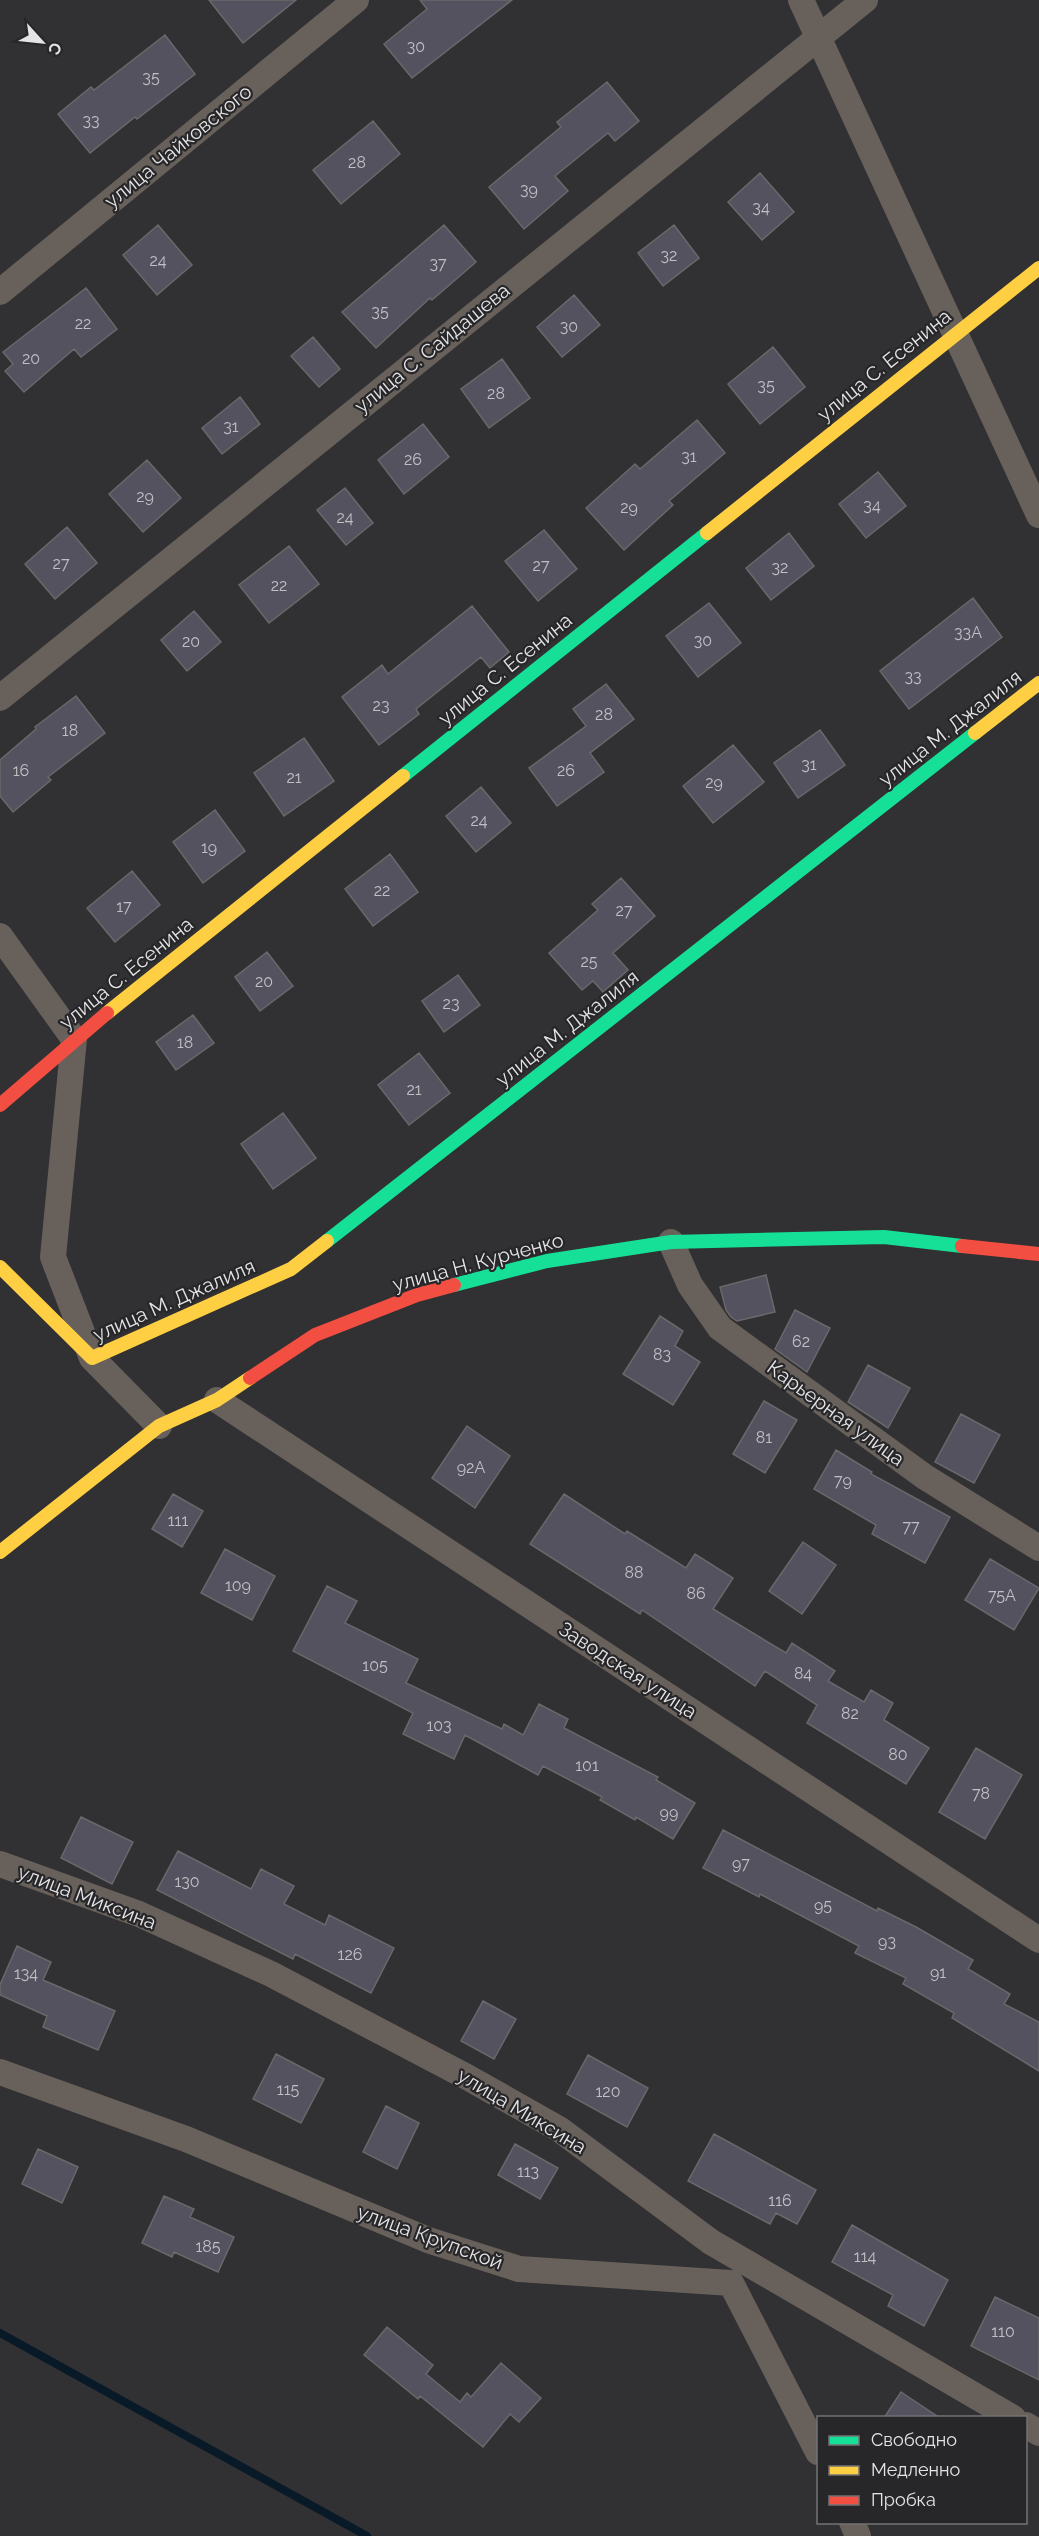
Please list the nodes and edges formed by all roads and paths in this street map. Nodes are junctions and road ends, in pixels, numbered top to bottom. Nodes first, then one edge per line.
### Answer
1 (356, 0) edge
2 (801, 0) edge
3 (866, 0) edge
4 (817, 36) junction
5 (1039, 268) edge
6 (0, 292) edge
7 (955, 333) junction
8 (1039, 515) edge
9 (1039, 683) edge
10 (0, 698) edge
11 (0, 936) edge
12 (74, 1039) junction
13 (0, 1105) edge
14 (671, 1242) junction
15 (1039, 1254) edge
16 (0, 1267) edge
17 (92, 1358) junction
18 (217, 1400) junction
19 (159, 1426) junction
20 (1039, 1548) edge
21 (0, 1552) edge
22 (0, 1864) edge
23 (1039, 1940) edge
24 (0, 2072) edge
25 (731, 2283) junction
26 (807, 2298) junction
27 (1010, 2416) edge
28 (817, 2448) edge

1 - 6 street, улица Чайковского
2 - 4 street
3 - 4 street, улица С. Сайдашева
4 - 7 street
4 - 10 street, улица С. Сайдашева
5 - 7 street, улица С. Есенина
7 - 8 street
7 - 12 street, улица С. Есенина
9 - 17 street, улица М. Джалиля
11 - 12 street
12 - 13 street, улица С. Есенина
12 - 17 street
14 - 15 street, улица Н. Курченко
14 - 18 street, улица Н. Курченко
14 - 20 street, Карьерная улица
16 - 17 street
17 - 19 street
18 - 19 street, улица Н. Курченко
18 - 23 street, Заводская улица
19 - 21 street, улица Н. Курченко
22 - 26 street, улица Миксина
24 - 25 street, улица Крупской
25 - 26 street, улица Крупской
25 - 28 street
26 - 27 street, улица Миксина

